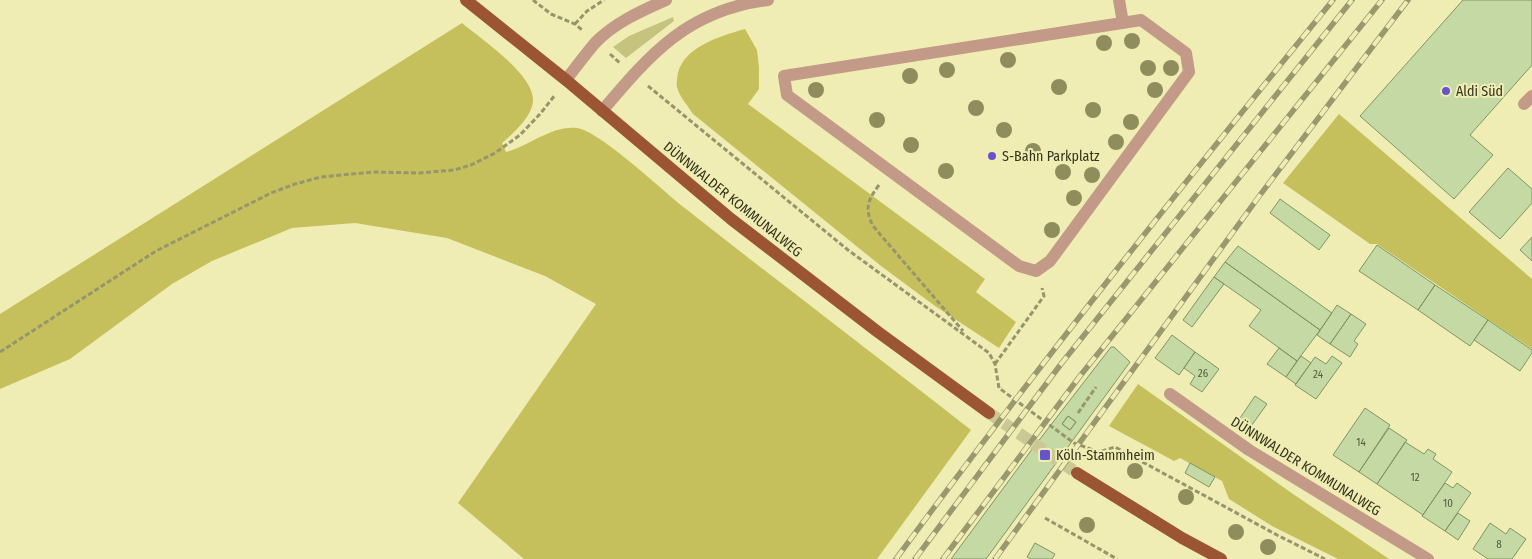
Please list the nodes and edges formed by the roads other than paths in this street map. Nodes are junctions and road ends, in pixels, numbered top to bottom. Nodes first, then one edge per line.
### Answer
1 (466, 0) edge
2 (666, 0) edge
3 (768, 0) edge
4 (1119, 0) edge
5 (1124, 23) junction
6 (566, 80) junction
7 (602, 112) junction
8 (1170, 394) dead end
9 (989, 413) tunnel mouth
10 (1077, 473) tunnel mouth
11 (1221, 559) edge
12 (1428, 559) edge

1 - 6 main road, DÜNNWALDER KOMMUNALWEG
2 - 6 street
3 - 7 street
4 - 5 street
5 - 5 street
6 - 7 main road, DÜNNWALDER KOMMUNALWEG
7 - 9 main road, DÜNNWALDER KOMMUNALWEG
8 - 12 street, DÜNNWALDER KOMMUNALWEG
10 - 11 main road

